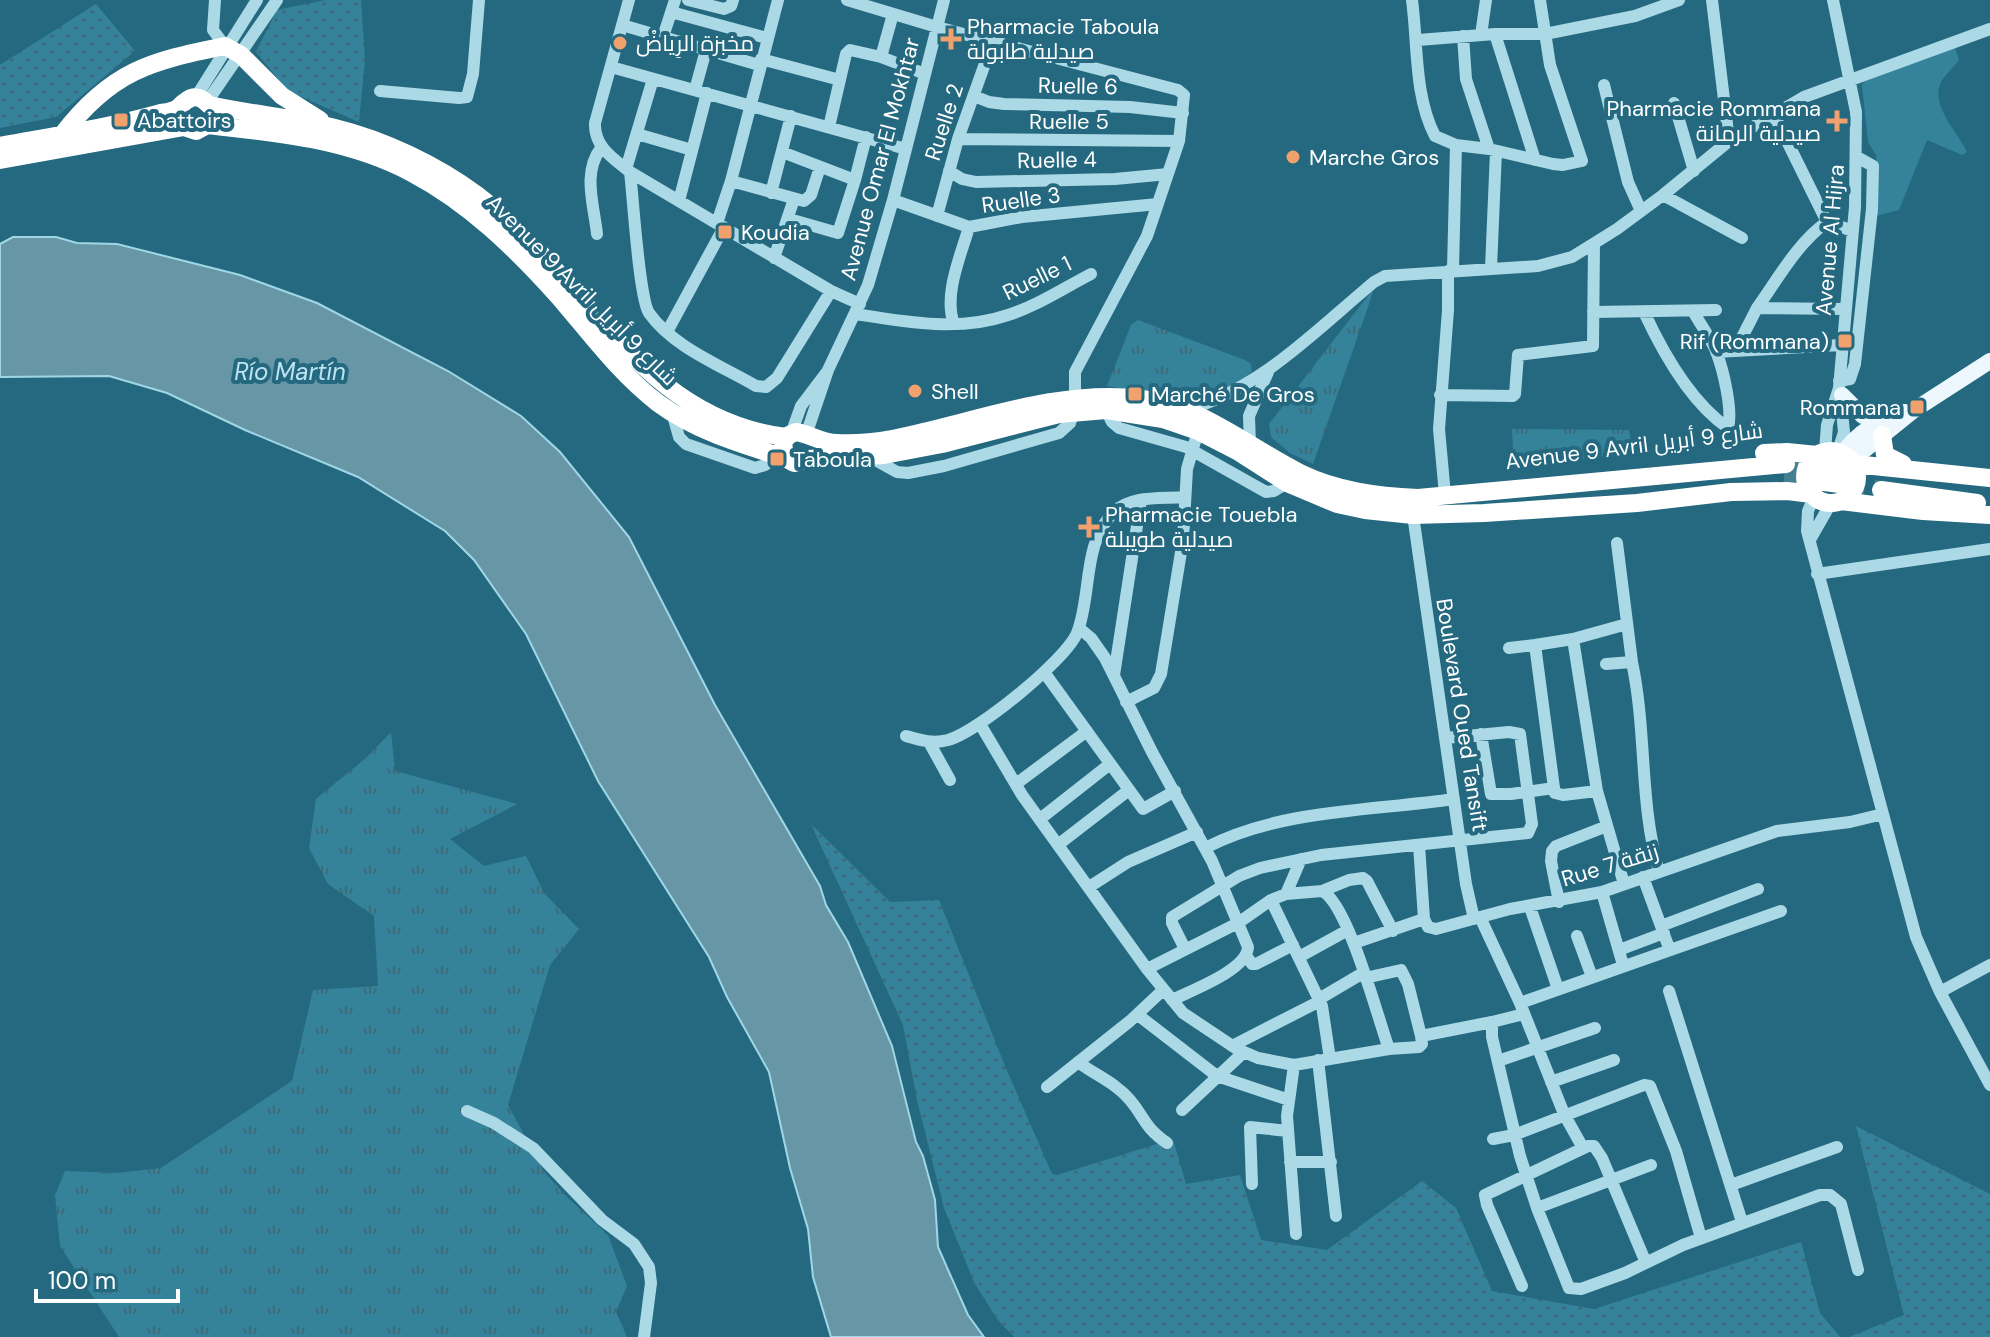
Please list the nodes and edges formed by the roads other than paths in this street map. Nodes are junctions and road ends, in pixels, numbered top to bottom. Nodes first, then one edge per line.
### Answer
1 (215, 0) edge
2 (257, 0) edge
3 (277, 0) edge
4 (479, 0) edge
5 (629, 0) edge
6 (688, 0) edge
7 (733, 0) edge
8 (778, 0) edge
9 (847, 0) edge
10 (944, 0) edge
11 (1412, 0) edge
12 (1486, 0) edge
13 (1540, 0) edge
14 (1679, 0) edge
15 (1712, 0) edge
16 (1833, 0) edge
17 (673, 6) edge
18 (893, 14) junction
19 (622, 25) junction
20 (937, 27) junction
21 (1990, 29) edge
22 (1495, 34) junction
23 (1545, 34) junction
24 (1481, 35) junction
25 (1463, 36) junction
26 (663, 37) junction
27 (767, 38) junction
28 (1418, 40) junction
29 (993, 41) junction
30 (706, 50) junction
31 (233, 51) junction
32 (881, 57) junction
33 (760, 62) junction
34 (611, 67) junction
35 (925, 74) junction
36 (653, 79) junction
37 (840, 80) junction
38 (1850, 80) junction
39 (1604, 85) dead end
40 (380, 91) dead end
41 (701, 92) junction
42 (974, 96) junction
43 (204, 101) junction
44 (1674, 103) dead end
45 (750, 105) junction
46 (1183, 113) junction
47 (1774, 115) junction
48 (791, 116) junction
49 (181, 118) junction
50 (207, 125) junction
51 (829, 127) junction
52 (335, 128) junction
53 (637, 134) junction
54 (62, 135) junction
55 (866, 137) junction
56 (958, 139) junction
57 (1179, 141) junction
58 (1729, 141) junction
59 (1456, 145) junction
60 (0, 146) edge
61 (601, 148) junction
62 (906, 149) junction
63 (692, 150) junction
64 (1492, 150) junction
65 (782, 152) junction
66 (1857, 157) junction
67 (0, 160) edge
68 (1535, 160) junction
69 (820, 167) junction
70 (628, 170) junction
71 (949, 171) junction
72 (1694, 171) junction
73 (1168, 174) junction
74 (855, 180) junction
75 (731, 181) junction
76 (771, 193) junction
77 (1663, 195) junction
78 (794, 199) junction
79 (893, 200) junction
80 (679, 201) junction
81 (1158, 204) junction
82 (1855, 207) junction
83 (1872, 209) junction
84 (1641, 211) junction
85 (937, 216) junction
86 (789, 219) junction
87 (1827, 222) junction
88 (720, 225) junction
89 (969, 227) junction
90 (1853, 231) junction
91 (597, 234) dead end
92 (1742, 238) dead end
93 (1594, 244) junction
94 (774, 258) junction
95 (1491, 268) junction
96 (1849, 269) junction
97 (1451, 271) junction
98 (1866, 271) junction
99 (1091, 274) dead end
100 (831, 291) junction
101 (1757, 308) junction
102 (858, 309) junction
103 (1845, 309) junction
104 (1716, 310) dead end
105 (1693, 311) junction
106 (1593, 312) junction
107 (1644, 312) junction
108 (954, 324) junction
109 (667, 332) junction
110 (1841, 345) junction
111 (1735, 351) junction
112 (1716, 352) junction
113 (1990, 361) edge
114 (1268, 372) junction
115 (1840, 388) junction
116 (1440, 395) junction
117 (1075, 404) junction
118 (1106, 410) junction
119 (1174, 411) junction
120 (1882, 428) junction
121 (1198, 431) junction
122 (798, 436) junction
123 (1243, 448) junction
124 (1191, 449) junction
125 (781, 456) junction
126 (808, 459) junction
127 (1921, 471) junction
128 (1833, 474) junction
129 (1990, 478) edge
130 (1287, 483) junction
131 (1990, 490) edge
132 (1451, 495) junction
133 (1184, 497) junction
134 (1141, 500) junction
135 (1990, 503) edge
136 (1484, 513) junction
137 (1413, 515) junction
138 (1990, 515) edge
139 (1617, 543) dead end
140 (1990, 549) edge
141 (1817, 574) junction
142 (1627, 624) junction
143 (1079, 628) junction
144 (1573, 639) junction
145 (1535, 645) junction
146 (1509, 648) dead end
147 (1632, 662) junction
148 (1606, 664) dead end
149 (1044, 672) junction
150 (1114, 675) junction
151 (1126, 702) junction
152 (980, 724) junction
153 (1087, 731) junction
154 (1481, 734) junction
155 (906, 736) dead end
156 (1445, 738) junction
157 (929, 742) junction
158 (1110, 764) junction
159 (950, 780) dead end
160 (1016, 784) junction
161 (1554, 788) junction
162 (1129, 790) junction
163 (1175, 791) junction
164 (1597, 791) junction
165 (1528, 792) junction
166 (1454, 799) junction
167 (1883, 814) junction
168 (1040, 819) junction
169 (1607, 826) junction
170 (1197, 832) junction
171 (1460, 838) junction
172 (1059, 844) junction
173 (1419, 845) junction
174 (1205, 848) junction
175 (1301, 859) junction
176 (1659, 872) junction
177 (1643, 877) junction
178 (1624, 884) junction
179 (1223, 886) junction
180 (1089, 887) junction
181 (1758, 889) dead end
182 (1322, 891) junction
183 (1602, 892) junction
184 (1286, 894) junction
185 (1271, 900) junction
186 (1559, 902) junction
187 (1530, 907) junction
188 (1781, 911) dead end
189 (1477, 918) junction
190 (1424, 919) junction
191 (1238, 923) junction
192 (1348, 930) junction
193 (1662, 930) junction
194 (1393, 931) junction
195 (1577, 936) dead end
196 (1354, 943) junction
197 (1669, 948) junction
198 (1185, 949) junction
199 (1619, 950) junction
200 (1296, 951) junction
201 (1247, 957) junction
202 (1623, 965) junction
203 (1990, 965) edge
204 (1147, 969) junction
205 (1364, 975) junction
206 (1592, 977) junction
207 (1558, 989) junction
208 (1669, 991) dead end
209 (1940, 992) junction
210 (1168, 995) junction
211 (1320, 1000) junction
212 (1522, 1008) junction
213 (1138, 1015) junction
214 (1492, 1022) junction
215 (1595, 1028) dead end
216 (1421, 1036) junction
217 (1538, 1048) junction
218 (1238, 1049) junction
219 (1389, 1049) junction
220 (1324, 1060) junction
221 (1614, 1060) dead end
222 (1498, 1061) junction
223 (1078, 1062) junction
224 (1294, 1065) junction
225 (1217, 1076) junction
226 (1551, 1082) junction
227 (1990, 1085) edge
228 (1047, 1087) dead end
229 (1289, 1100) junction
230 (1182, 1110) dead end
231 (467, 1111) dead end
232 (1564, 1114) junction
233 (1288, 1131) junction
234 (1514, 1135) junction
235 (1493, 1139) dead end
236 (1167, 1143) dead end
237 (1837, 1147) dead end
238 (1583, 1148) junction
239 (1290, 1162) junction
240 (1331, 1162) junction
241 (1651, 1165) dead end
242 (1526, 1176) junction
243 (1611, 1181) junction
244 (1252, 1184) dead end
245 (1731, 1185) junction
246 (1537, 1208) junction
247 (1336, 1216) dead end
248 (1742, 1222) junction
249 (1296, 1234) dead end
250 (1701, 1238) junction
251 (1646, 1263) junction
252 (1858, 1270) dead end
253 (1522, 1286) dead end
254 (644, 1337) edge

1 - 31 street
2 - 31 street
3 - 31 street
4 - 40 street
5 - 19 street
6 - 7 street
8 - 27 street
9 - 18 street
10 - 20 street, Avenue Omar El Mokhtar
11 - 28 street
12 - 24 street
13 - 23 street
14 - 23 street
15 - 58 street
16 - 38 street, Avenue Al Hijra
17 - 26 street
17 - 27 street
18 - 20 street
18 - 32 street
19 - 26 street
19 - 34 street
20 - 29 street
20 - 35 street, Avenue Omar El Mokhtar
21 - 38 street
22 - 23 street
22 - 24 street
22 - 68 street
23 - 68 street
24 - 25 street
25 - 28 street
25 - 64 street
26 - 30 street
27 - 33 street
28 - 59 street
29 - 42 street, Ruelle 2
29 - 46 street
30 - 33 street
30 - 41 street
31 - 43 street
31 - 52 highway
31 - 54 highway
32 - 35 street
32 - 37 street
33 - 37 street
33 - 45 street
34 - 36 street
34 - 61 street
35 - 62 street, Avenue Omar El Mokhtar
36 - 41 street
36 - 53 street
37 - 51 street
38 - 47 street
38 - 66 street, Avenue Al Hijra
39 - 84 street
41 - 45 street
41 - 63 street
42 - 46 street, Ruelle 6
42 - 56 street, Ruelle 2
43 - 49 highway, Avenue 9 Avril شارع 9 أبريل
43 - 50 highway
43 - 52 highway, Avenue 9 Avril شارع 9 أبريل
44 - 72 street
45 - 48 street
45 - 75 street
46 - 57 street
47 - 58 street
47 - 87 street
48 - 51 street
48 - 65 street
49 - 50 highway, Avenue 9 Avril شارع 9 أبريل
49 - 54 highway, Avenue 9 Avril شارع 9 أبريل
49 - 67 highway, Avenue 9 Avril شارع 9 أبريل
50 - 125 highway, Avenue 9 Avril شارع 9 أبريل
51 - 55 street
52 - 122 highway, Avenue 9 Avril شارع 9 أبريل
53 - 63 street
53 - 70 street
54 - 60 highway, Avenue 9 Avril شارع 9 أبريل
55 - 62 street
55 - 74 street
56 - 57 street, Ruelle 5
56 - 71 street, Ruelle 2
57 - 73 street
58 - 72 street
59 - 64 street
59 - 97 street
61 - 70 street, Ruelle 1
61 - 91 street
62 - 79 street, Avenue Omar El Mokhtar
63 - 80 street
64 - 68 street
64 - 95 street
65 - 69 street
65 - 76 street
66 - 82 street, Avenue Al Hijra
66 - 83 street
69 - 74 street
69 - 78 street
70 - 80 street, Ruelle 1
70 - 109 street
71 - 73 street, Ruelle 4
71 - 85 street, Ruelle 2
72 - 77 street
73 - 81 street
74 - 86 street
75 - 76 street
75 - 88 street
76 - 78 street
77 - 84 street
77 - 92 street
78 - 86 street
79 - 85 street, Ruelle 3
79 - 102 street, Avenue Omar El Mokhtar
80 - 88 street, Ruelle 1
81 - 89 street, Ruelle 3
81 - 117 street
82 - 83 street
82 - 90 street, Avenue Al Hijra
83 - 98 street
84 - 93 street
85 - 89 street, Ruelle 3
86 - 94 street
87 - 90 street
87 - 101 street
88 - 94 street, Ruelle 1
88 - 109 street
89 - 108 street
90 - 96 street, Avenue Al Hijra
93 - 95 street
93 - 106 street
94 - 100 street, Ruelle 1
95 - 97 street
96 - 98 street
96 - 103 street, Avenue Al Hijra
97 - 114 street
97 - 116 street
98 - 115 street
99 - 108 street, Ruelle 1
100 - 102 street, Ruelle 1
100 - 109 street
101 - 103 street
101 - 111 street
102 - 108 street, Ruelle 1
102 - 122 street, Avenue Omar El Mokhtar
103 - 110 street, Avenue Al Hijra
104 - 105 street
105 - 107 street
105 - 112 street
106 - 107 street
106 - 116 street
107 - 112 street
110 - 111 street
110 - 115 street, Avenue Al Hijra
111 - 112 street
113 - 120 main road
114 - 119 street
114 - 123 street
115 - 120 main road
115 - 128 street, Avenue Al Hijra
116 - 132 street
117 - 118 highway, Avenue 9 Avril شارع 9 أبريل
117 - 119 highway, Avenue 9 Avril شارع 9 أبريل
117 - 122 highway, Avenue 9 Avril شارع 9 أبريل
117 - 126 highway, Avenue 9 Avril شارع 9 أبريل
118 - 119 highway, Avenue 9 Avril شارع 9 أبريل
118 - 124 street
119 - 121 highway
119 - 123 highway
120 - 127 highway
120 - 128 main road
121 - 123 highway
121 - 124 street
122 - 125 highway
122 - 126 highway
123 - 130 highway, Avenue 9 Avril شارع 9 أبريل
123 - 132 highway, Avenue 9 Avril شارع 9 أبريل
124 - 130 street
124 - 133 street
125 - 126 highway, Avenue 9 Avril شارع 9 أبريل
127 - 128 highway, Avenue 9 Avril شارع 9 أبريل
127 - 129 highway, Avenue 9 Avril شارع 9 أبريل
128 - 132 highway, Avenue 9 Avril شارع 9 أبريل
128 - 136 highway, Avenue 9 Avril شارع 9 أبريل
128 - 138 highway, Avenue 9 Avril شارع 9 أبريل
128 - 141 street, Avenue Al Hijra
130 - 137 highway, Avenue 9 Avril شارع 9 أبريل
131 - 135 highway
132 - 136 highway, Avenue 9 Avril شارع 9 أبريل
133 - 134 street
133 - 151 street
134 - 143 street
134 - 150 street
136 - 137 highway, Avenue 9 Avril شارع 9 أبريل
137 - 156 street, Boulevard Oued Tansift
139 - 142 street
140 - 141 street
141 - 167 street, Avenue Al Hijra
142 - 144 street
142 - 147 street
143 - 149 street
143 - 150 street
144 - 145 street
144 - 164 street
145 - 146 street
145 - 161 street
147 - 148 street
147 - 176 street
149 - 152 street
149 - 153 street
150 - 151 street
151 - 163 street
152 - 157 street
152 - 160 street
153 - 158 street
153 - 160 street
154 - 156 street
154 - 165 street
154 - 165 street
155 - 157 street
156 - 166 street, Boulevard Oued Tansift
157 - 159 street
158 - 162 street
158 - 168 street
160 - 168 street
161 - 164 street
161 - 165 street
162 - 163 street
162 - 172 street
163 - 170 street
164 - 169 street
165 - 171 street
166 - 171 street, Boulevard Oued Tansift
166 - 174 street
167 - 176 street, Rue 7 زنقة
167 - 209 street, Avenue Al Hijra
168 - 172 street
169 - 178 street
169 - 186 street
170 - 174 street
170 - 180 street
171 - 173 street
171 - 189 street, Boulevard Oued Tansift
172 - 180 street
173 - 175 street
173 - 190 street
174 - 179 street
175 - 179 street
175 - 184 street
176 - 177 street, Rue 7 زنقة
177 - 178 street, Rue 7 زنقة
177 - 193 street
178 - 183 street, Rue 7 زنقة
179 - 191 street
179 - 198 street
180 - 204 street
181 - 193 street
182 - 184 street
182 - 192 street
182 - 194 street
183 - 186 street, Rue 7 زنقة
183 - 199 street
184 - 185 street
185 - 191 street
185 - 200 street
186 - 187 street, Rue 7 زنقة
187 - 189 street, Rue 7 زنقة
187 - 207 street
188 - 197 street
189 - 190 street, Rue 7 زنقة
189 - 212 street, Boulevard Oued Tansift
190 - 194 street, Rue 7 زنقة
191 - 198 street
191 - 201 street
192 - 196 street
192 - 200 street
193 - 197 street
193 - 199 street
194 - 196 street, Rue 7 زنقة
195 - 206 street
196 - 205 street
197 - 202 street
198 - 204 street
199 - 202 street
200 - 201 street
200 - 211 street
201 - 210 street
202 - 206 street
203 - 209 street
204 - 210 street
205 - 211 street
205 - 216 street
205 - 219 street
206 - 207 street
207 - 212 street
208 - 245 street
209 - 227 street, Avenue Al Hijra
210 - 213 street
210 - 218 street
211 - 218 street
211 - 220 street
212 - 214 street
212 - 217 street, Boulevard Oued Tansift
213 - 223 street
213 - 225 street
214 - 216 street
214 - 222 street
215 - 217 street
216 - 219 street
217 - 222 street
217 - 226 street, Boulevard Oued Tansift
218 - 224 street
218 - 225 street
219 - 220 street
220 - 224 street
220 - 240 street
221 - 226 street
222 - 234 street
223 - 228 street
223 - 236 street
224 - 229 street
225 - 229 street
225 - 230 street
226 - 232 street, Boulevard Oued Tansift
229 - 233 street
231 - 254 street
232 - 234 street
232 - 238 street, Boulevard Oued Tansift
232 - 250 street
233 - 239 street
233 - 244 street
234 - 235 street
234 - 242 street
237 - 245 street
238 - 242 street
238 - 243 street, Boulevard Oued Tansift
239 - 240 street
239 - 249 street
240 - 247 street
241 - 243 street
242 - 246 street
242 - 253 street
243 - 246 street
243 - 251 street
245 - 248 street
246 - 251 street
248 - 250 street
248 - 252 street
250 - 251 street

